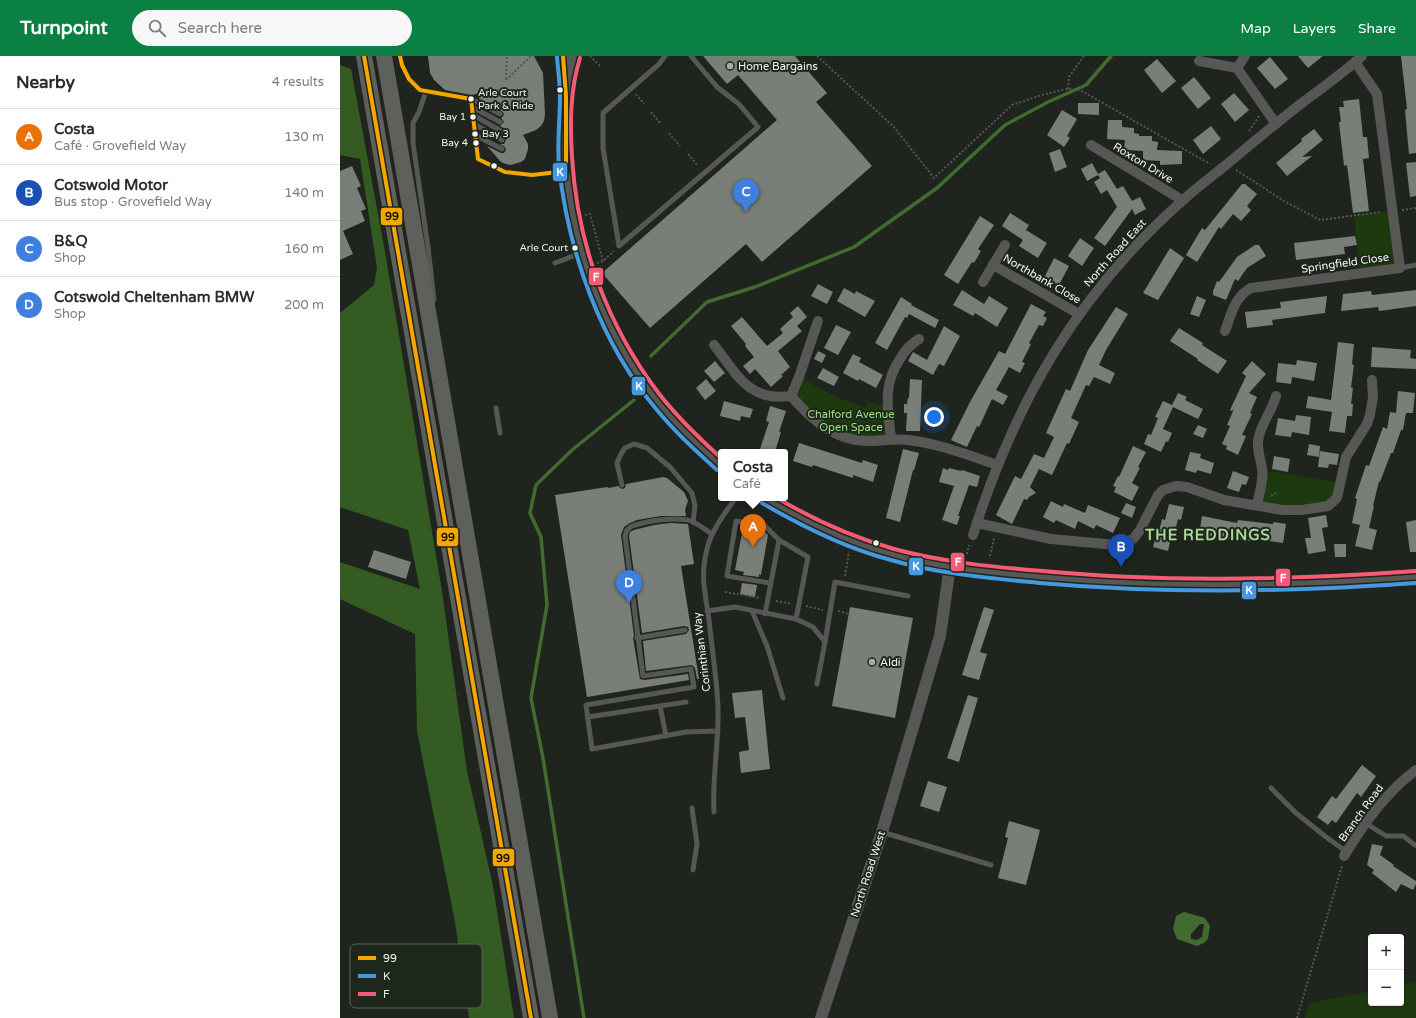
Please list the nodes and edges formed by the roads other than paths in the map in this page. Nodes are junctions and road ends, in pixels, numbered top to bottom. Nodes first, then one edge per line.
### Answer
1 (364, 56) edge
2 (384, 56) edge
3 (400, 56) edge
4 (563, 56) edge
5 (574, 56) edge
6 (665, 56) edge
7 (691, 56) edge
8 (1245, 56) edge
9 (1358, 59) edge
10 (1199, 62) dead end
11 (1237, 68) junction
12 (426, 91) junction
13 (566, 96) junction
14 (471, 99) junction
15 (472, 107) junction
16 (500, 114) dead end
17 (473, 115) junction
18 (500, 122) dead end
19 (474, 124) junction
20 (1276, 124) junction
21 (501, 131) dead end
22 (475, 135) junction
23 (502, 140) dead end
24 (1091, 145) dead end
25 (502, 149) dead end
26 (566, 171) junction
27 (1182, 200) junction
28 (1005, 246) dead end
29 (581, 252) junction
30 (555, 264) dead end
31 (993, 265) junction
32 (1416, 265) edge
33 (1400, 268) junction
34 (983, 282) dead end
35 (435, 310) dead end
36 (1079, 314) junction
37 (818, 321) dead end
38 (436, 325) dead end
39 (1225, 331) dead end
40 (919, 339) dead end
41 (714, 345) dead end
42 (1372, 380) dead end
43 (791, 396) junction
44 (1276, 396) dead end
45 (496, 408) dead end
46 (445, 411) junction
47 (500, 433) dead end
48 (892, 439) junction
49 (718, 463) edge
50 (997, 465) junction
51 (622, 485) dead end
52 (734, 501) edge
53 (770, 501) edge
54 (1257, 505) junction
55 (693, 522) junction
56 (977, 523) junction
57 (712, 534) junction
58 (973, 535) dead end
59 (779, 540) junction
60 (950, 566) junction
61 (1416, 577) edge
62 (770, 583) junction
63 (908, 596) dead end
64 (707, 611) junction
65 (752, 611) junction
66 (765, 614) junction
67 (796, 619) junction
68 (685, 630) dead end
69 (637, 638) junction
70 (825, 642) junction
71 (817, 684) dead end
72 (782, 698) dead end
73 (686, 702) dead end
74 (660, 706) junction
75 (588, 717) junction
76 (718, 731) junction
77 (666, 736) junction
78 (1416, 770) edge
79 (1271, 788) dead end
80 (692, 808) dead end
81 (714, 812) dead end
82 (1366, 824) junction
83 (882, 832) junction
84 (1415, 845) edge
85 (1346, 854) joint
86 (991, 865) dead end
87 (693, 870) dead end
88 (531, 1018) edge
89 (550, 1018) edge
90 (821, 1018) edge

1 - 88 highway
2 - 46 highway
3 - 12 lane
4 - 13 street
5 - 13 street
6 - 7 lane
8 - 11 street
9 - 20 street, North Road East
9 - 33 street, Springfield Close
10 - 11 street
11 - 20 street
12 - 14 lane
12 - 35 lane
13 - 26 street
14 - 15 lane
14 - 16 lane
15 - 17 lane
15 - 18 lane
17 - 19 lane
17 - 21 lane
19 - 22 lane
19 - 23 lane
20 - 27 street, North Road East
22 - 25 lane
22 - 26 lane
24 - 27 street, Roxton Drive
26 - 29 street
27 - 36 street, North Road East
28 - 31 street, Northbank Close
29 - 30 lane
29 - 49 street
31 - 34 street, Northbank Close
31 - 36 street, Northbank Close
32 - 33 lane
33 - 39 street, Springfield Close
36 - 50 street, North Road East
37 - 43 street
38 - 46 lane
40 - 48 street
41 - 43 street
42 - 54 street
43 - 48 street
44 - 54 street
45 - 47 lane
46 - 89 highway
48 - 50 street
50 - 56 street, North Road East
51 - 55 lane
52 - 57 lane, Corinthian Way
53 - 60 street
54 - 56 street
55 - 57 lane
55 - 69 lane
56 - 58 street, North Road East
57 - 64 lane, Corinthian Way
59 - 62 lane
59 - 62 lane
59 - 67 lane
60 - 61 street
60 - 83 street, North Road West
62 - 66 lane
63 - 70 lane
64 - 65 lane
64 - 76 lane, Corinthian Way
65 - 66 lane
65 - 72 lane
66 - 67 lane
67 - 70 lane
68 - 69 lane
69 - 75 lane
70 - 71 lane
73 - 74 lane
74 - 75 lane
74 - 77 lane
75 - 77 lane
76 - 77 lane
76 - 81 lane, Corinthian Way
78 - 82 street, Branch Road
79 - 85 lane
80 - 87 lane
82 - 84 lane
82 - 85 street, Branch Road
83 - 86 lane
83 - 90 street, North Road West

